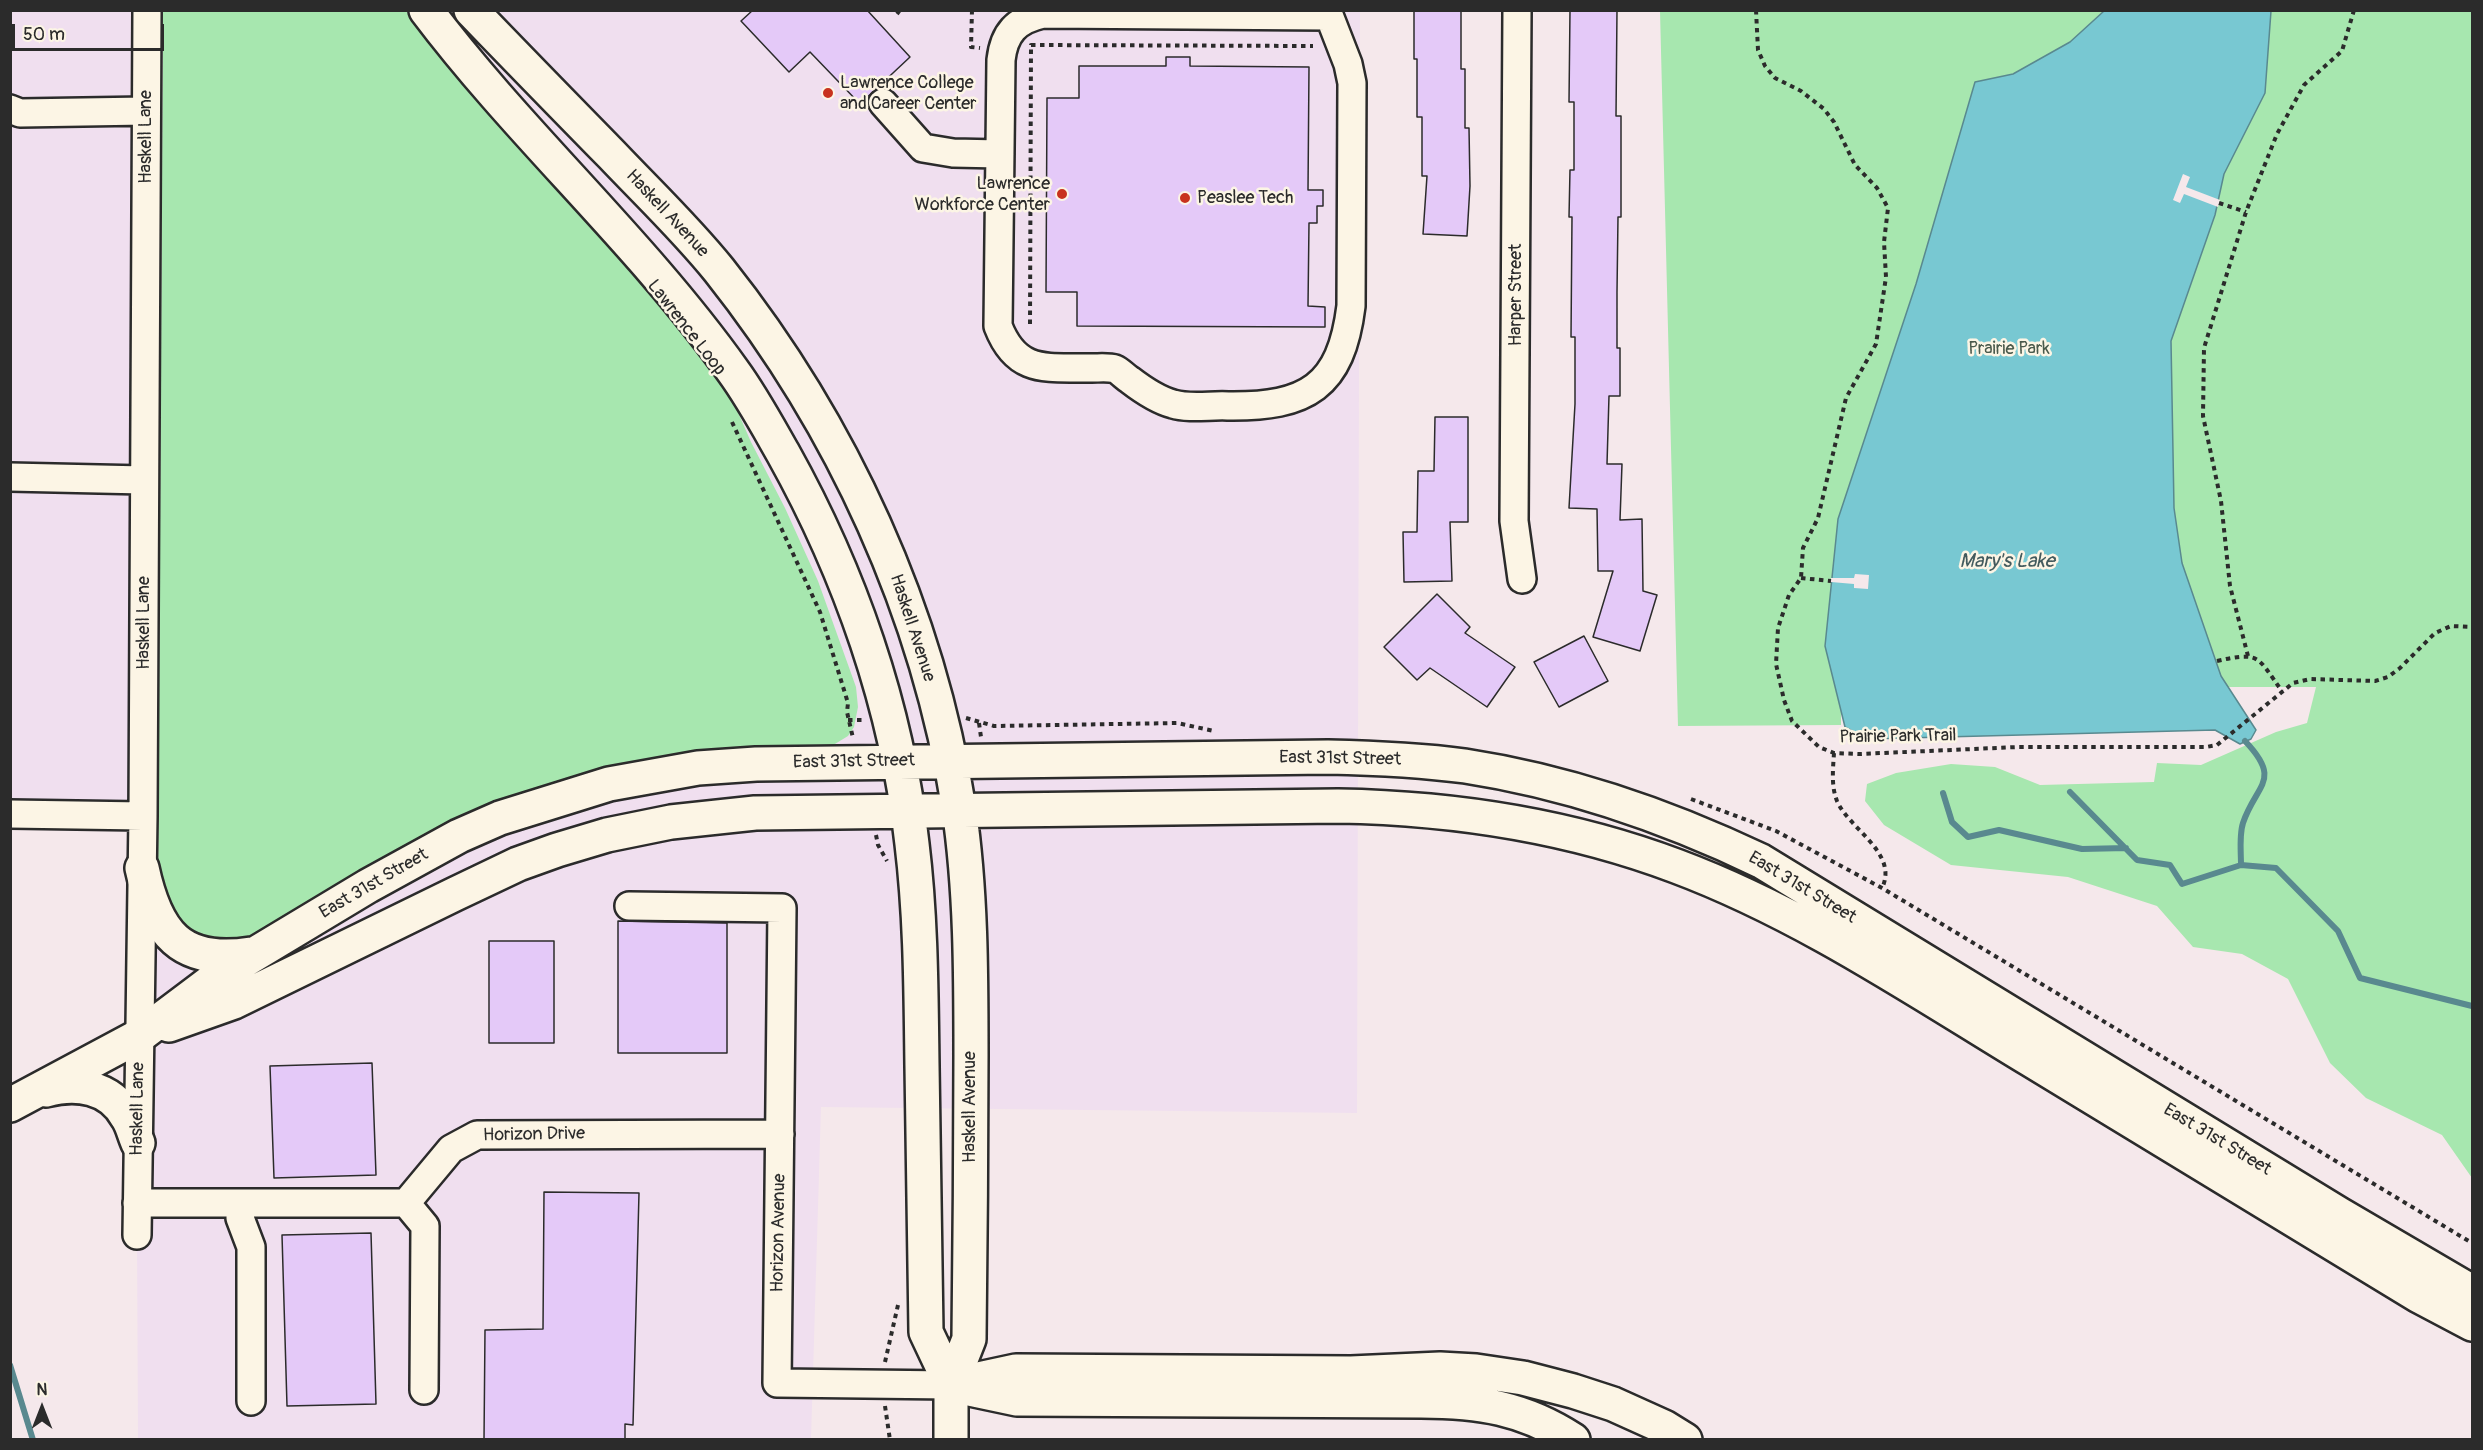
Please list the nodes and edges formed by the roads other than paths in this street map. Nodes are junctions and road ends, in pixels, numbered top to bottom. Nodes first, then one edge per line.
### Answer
1 (147, 10) edge
2 (426, 10) edge
3 (471, 10) edge
4 (1517, 10) edge
5 (1079, 12) edge
6 (1327, 13) edge
7 (884, 103) dead end
8 (10, 109) edge
9 (146, 111) junction
10 (1000, 154) junction
11 (10, 477) edge
12 (144, 480) junction
13 (1522, 579) dead end
14 (950, 761) junction
15 (899, 762) junction
16 (959, 810) junction
17 (908, 811) junction
18 (10, 814) edge
19 (142, 816) junction
20 (142, 868) junction
21 (629, 906) dead end
22 (256, 954) junction
23 (139, 1036) junction
24 (16, 1102) edge
25 (780, 1134) junction
26 (138, 1143) junction
27 (137, 1203) junction
28 (241, 1203) junction
29 (406, 1203) junction
30 (136, 1235) dead end
31 (2472, 1292) edge
32 (2472, 1324) edge
33 (951, 1385) junction
34 (424, 1390) dead end
35 (251, 1401) dead end
36 (951, 1440) edge
37 (1573, 1440) edge
38 (1685, 1440) edge

1 - 9 street, Haskell Lane
2 - 15 main road, Haskell Avenue
3 - 14 main road, Haskell Avenue
4 - 13 street, Harper Street
5 - 6 street
5 - 10 street
6 - 10 street
7 - 10 street
8 - 9 street
9 - 12 street, Haskell Lane
11 - 12 street
12 - 19 street, Haskell Lane
14 - 15 main road, East 31st Street
14 - 16 main road, Haskell Avenue
14 - 31 main road, East 31st Street
15 - 17 main road, Haskell Avenue
15 - 22 main road, East 31st Street
16 - 17 main road, East 31st Street
16 - 32 main road, East 31st Street
16 - 33 main road, Haskell Avenue
17 - 23 main road, East 31st Street
17 - 33 main road, Haskell Avenue
18 - 19 street
19 - 20 street, Haskell Lane
20 - 22 main road
20 - 23 street, Haskell Lane
21 - 25 street, Horizon Avenue
22 - 23 main road, East 31st Street
23 - 24 main road, East 31st Street
23 - 26 street, Haskell Lane
24 - 26 main road
25 - 29 street, Horizon Drive
25 - 33 street, Horizon Avenue
26 - 27 street, Haskell Lane
27 - 28 street
27 - 30 street, Haskell Lane
28 - 29 street
28 - 35 street
29 - 34 street
33 - 36 main road, Haskell Avenue
33 - 37 main road
33 - 38 main road

